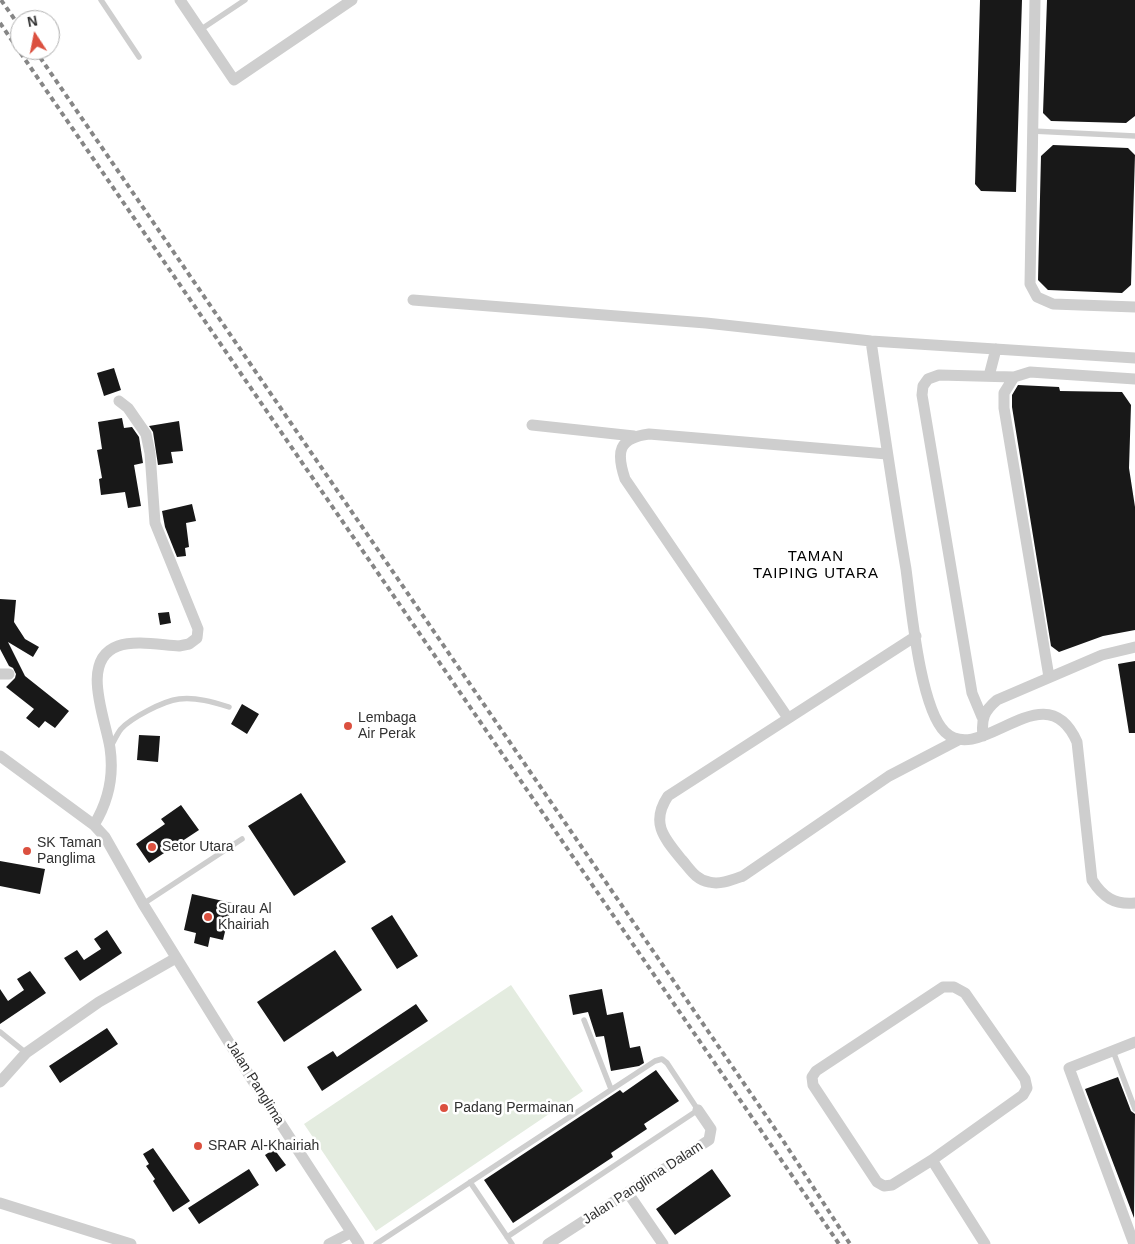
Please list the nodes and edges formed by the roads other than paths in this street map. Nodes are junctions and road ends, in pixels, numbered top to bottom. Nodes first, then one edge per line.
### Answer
1 (180, 0) edge
2 (245, 0) edge
3 (352, 0) edge
4 (1035, 0) edge
5 (103, 1) edge
6 (200, 30) junction
7 (139, 57) dead end
8 (1031, 131) junction
9 (1135, 136) edge
10 (412, 300) dead end
11 (1135, 307) edge
12 (871, 341) junction
13 (996, 349) junction
14 (1135, 358) edge
15 (988, 376) junction
16 (1014, 377) junction
17 (1135, 379) edge
18 (119, 401) dead end
19 (532, 425) dead end
20 (634, 436) junction
21 (887, 454) junction
22 (916, 636) junction
23 (1135, 647) edge
24 (1049, 677) junction
25 (228, 707) dead end
26 (982, 717) junction
27 (788, 718) junction
28 (983, 736) junction
29 (958, 740) junction
30 (110, 748) junction
31 (0, 756) edge
32 (94, 825) junction
33 (242, 839) dead end
34 (1135, 903) edge
35 (143, 904) junction
36 (176, 958) junction
37 (584, 1020) dead end
38 (0, 1032) edge
39 (1135, 1042) edge
40 (1113, 1051) junction
41 (26, 1053) junction
42 (0, 1082) edge
43 (611, 1089) junction
44 (1135, 1109) edge
45 (698, 1110) junction
46 (932, 1160) junction
47 (470, 1182) junction
48 (628, 1193) junction
49 (0, 1204) edge
50 (1132, 1230) edge
51 (350, 1233) junction
52 (507, 1237) junction
53 (131, 1244) edge
54 (330, 1244) edge
55 (359, 1244) edge
56 (376, 1244) edge
57 (512, 1244) edge
58 (548, 1244) edge
59 (663, 1244) edge
60 (985, 1244) edge
61 (1134, 1244) edge

1 - 6 street
2 - 6 lane
3 - 6 street
4 - 8 street
5 - 7 lane
8 - 9 lane
8 - 11 street
10 - 12 street
12 - 13 street
12 - 21 street
13 - 14 street
13 - 15 street
15 - 16 street
15 - 26 street
16 - 17 street
16 - 24 street
18 - 30 street
19 - 20 street
20 - 21 street
20 - 27 street
21 - 22 street
22 - 27 street
22 - 29 street
23 - 24 street
24 - 26 street
25 - 30 lane
26 - 28 street
27 - 29 street
28 - 29 street
28 - 34 street
30 - 32 street
31 - 32 street, Jalan Panglima
32 - 35 street, Jalan Panglima
33 - 35 lane
35 - 36 street, Jalan Panglima
36 - 41 street
36 - 51 street, Jalan Panglima
37 - 43 lane
38 - 41 lane
39 - 40 street
40 - 44 lane
40 - 50 street
41 - 42 street
43 - 45 lane
43 - 47 lane
45 - 48 street, Jalan Panglima Dalam
45 - 52 lane
46 - 46 street
46 - 60 street
47 - 52 lane
47 - 56 lane
48 - 58 street, Jalan Panglima Dalam
48 - 59 street
49 - 53 street
50 - 61 street
51 - 54 street
51 - 55 street, Jalan Panglima
52 - 57 lane

